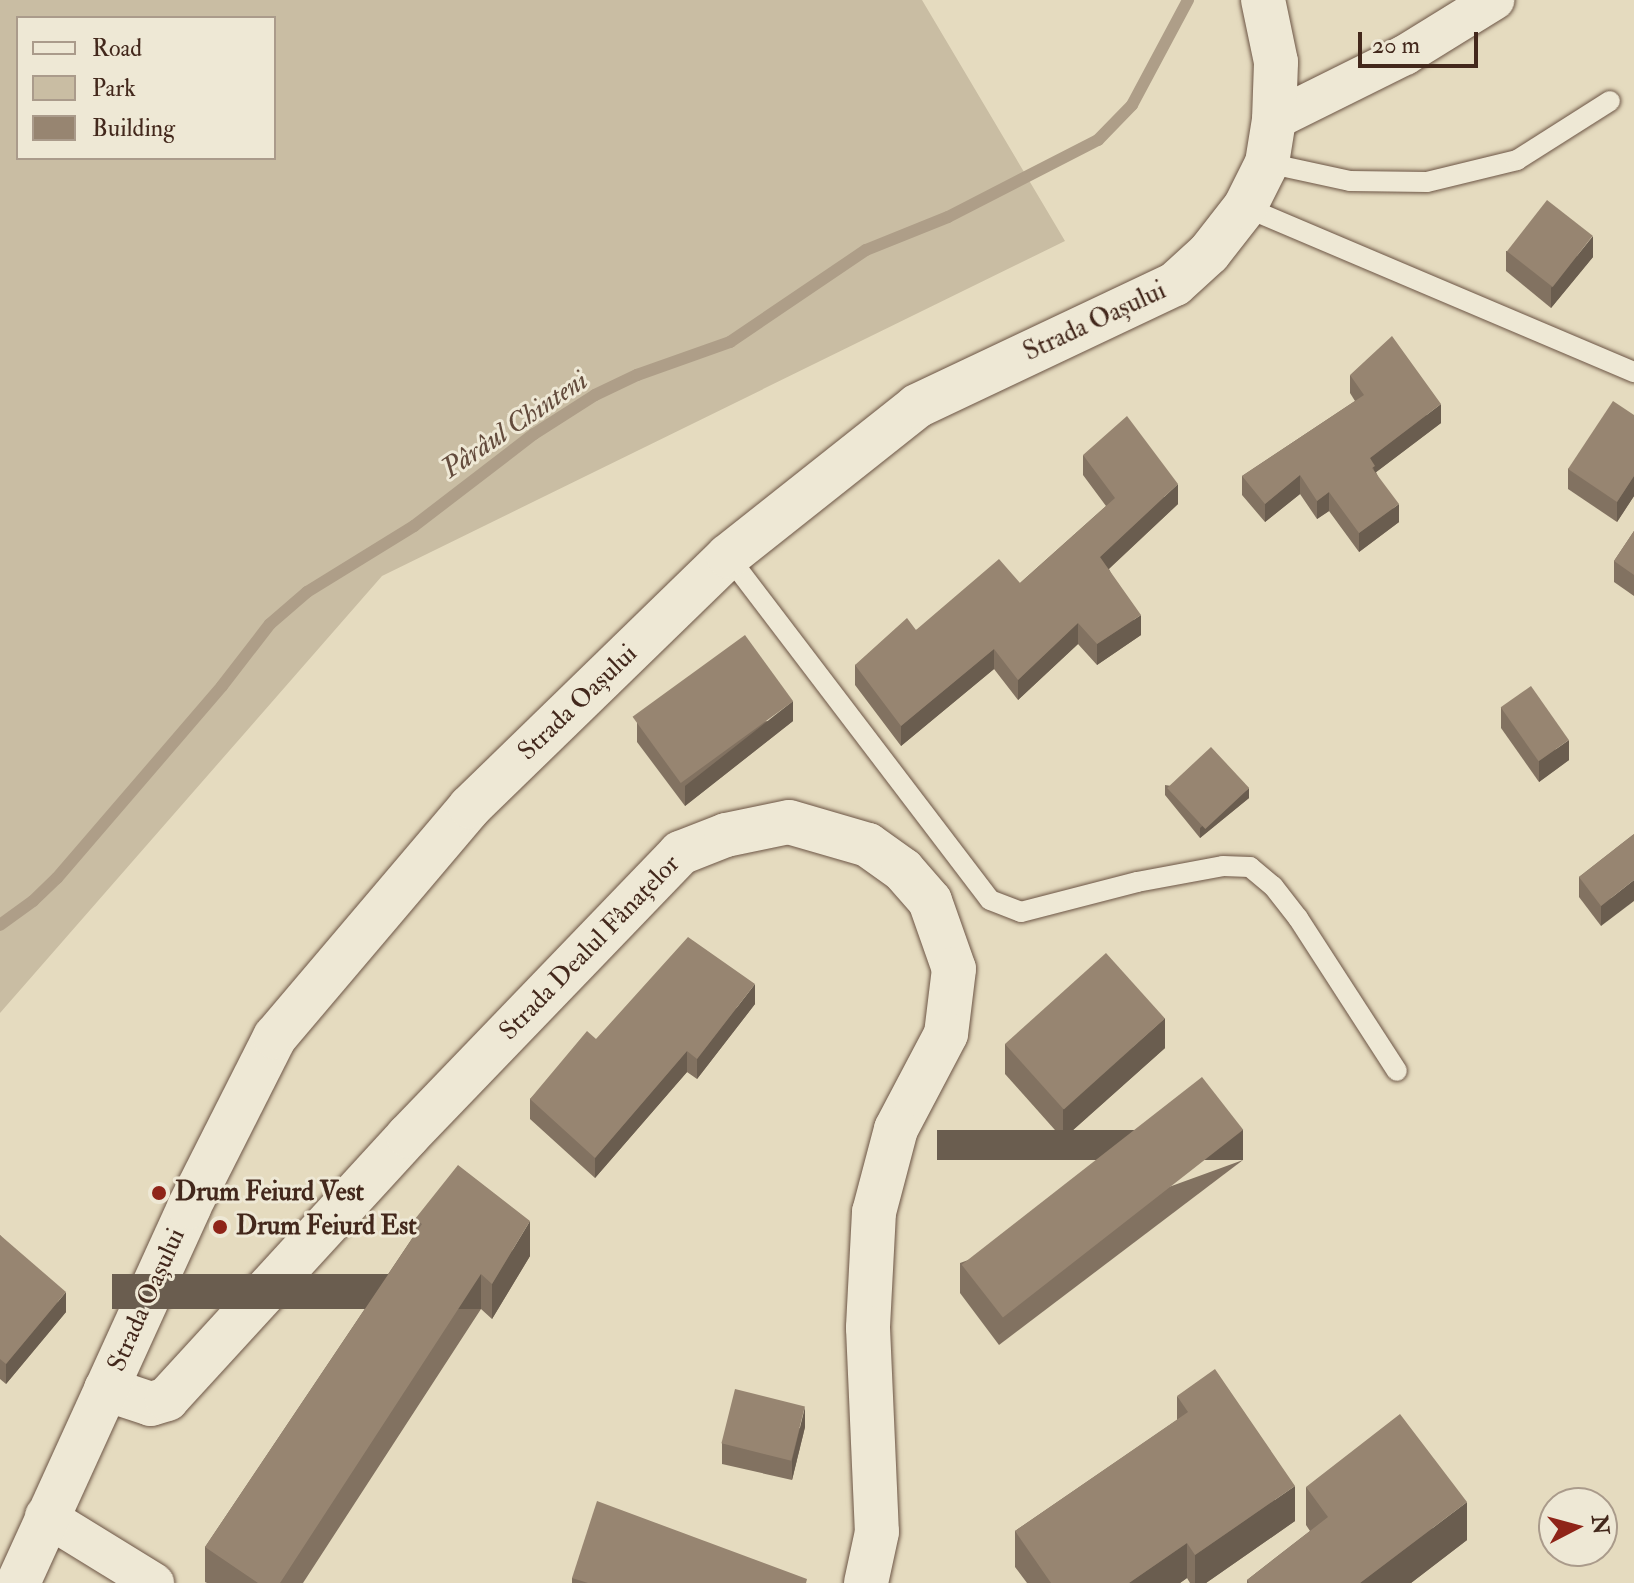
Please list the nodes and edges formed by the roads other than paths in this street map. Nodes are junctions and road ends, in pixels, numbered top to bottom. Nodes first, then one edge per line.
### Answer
1 (1494, 0) edge
2 (1264, 1) edge
3 (1610, 101) dead end
4 (1274, 120) junction
5 (1267, 163) junction
6 (1245, 207) junction
7 (1634, 372) edge
8 (728, 556) junction
9 (1397, 1071) dead end
10 (106, 1389) junction
11 (45, 1516) junction
12 (18, 1583) edge
13 (154, 1583) edge
14 (866, 1583) edge

1 - 4 street
2 - 4 main road, Strada Oașului
3 - 5 lane
4 - 5 main road, Strada Oașului
5 - 6 main road, Strada Oașului
6 - 7 lane
6 - 8 main road, Strada Oașului
8 - 9 lane
8 - 10 main road, Strada Oașului
10 - 11 main road, Strada Oașului
10 - 14 main road, Strada Dealul Fânațelor
11 - 12 main road, Strada Oașului
11 - 13 street

